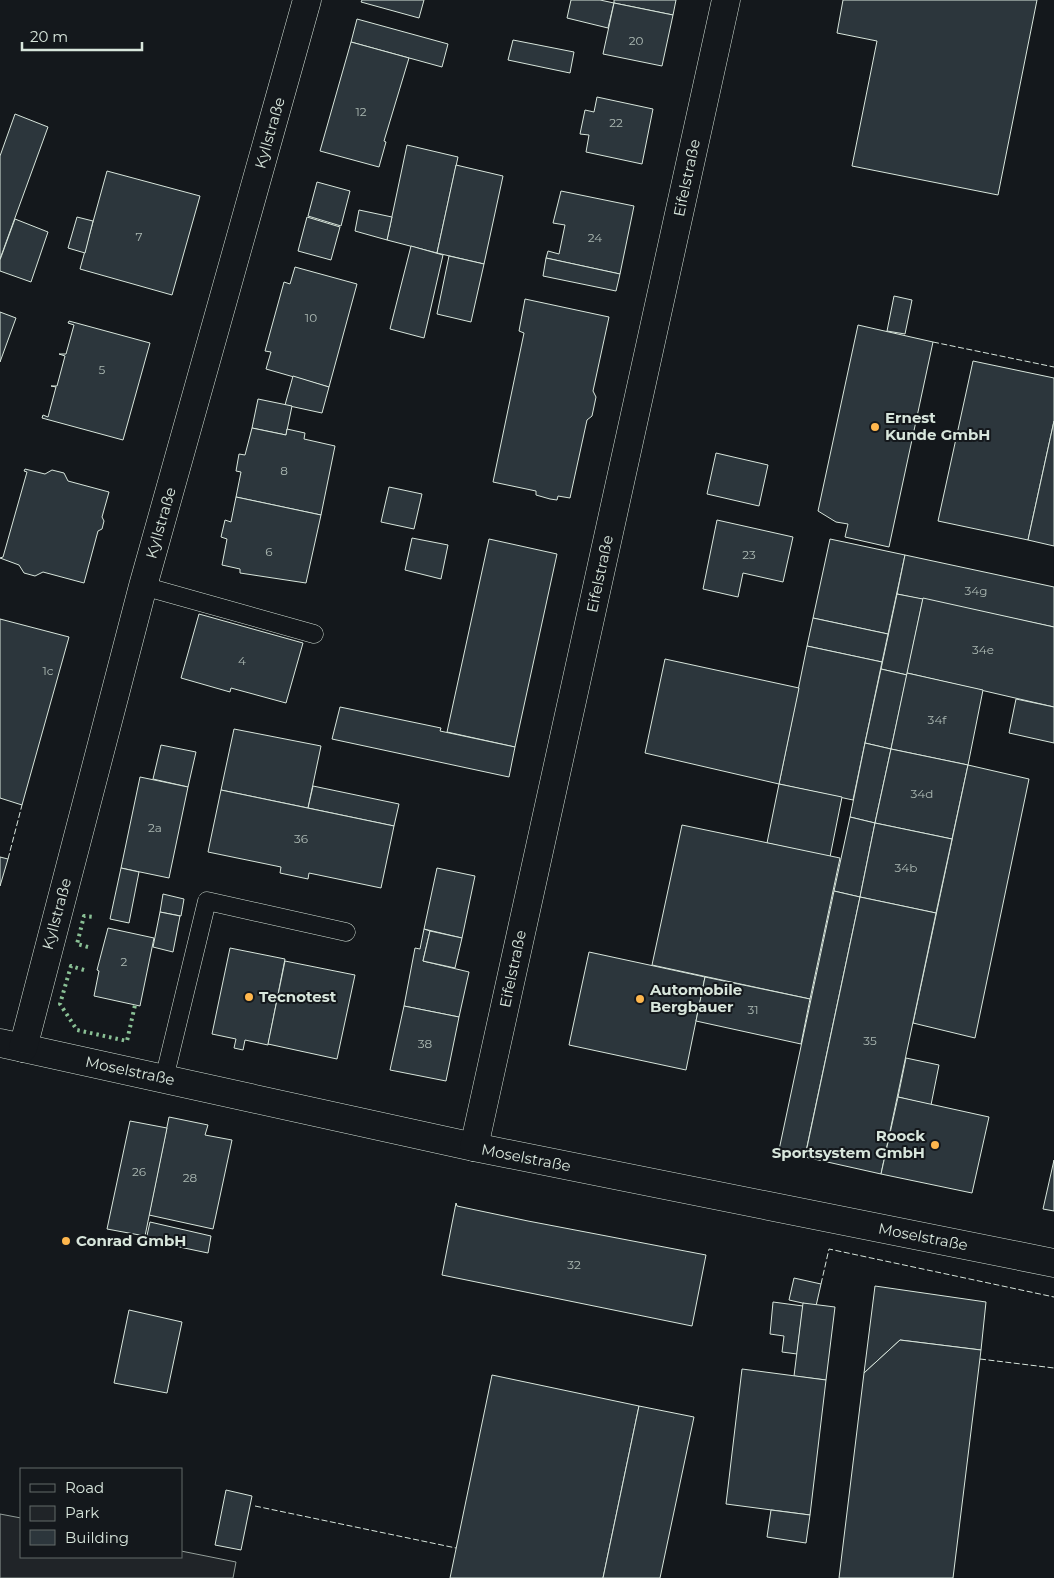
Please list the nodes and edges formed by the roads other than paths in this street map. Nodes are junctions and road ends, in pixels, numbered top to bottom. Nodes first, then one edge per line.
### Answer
1 (307, 0) edge
2 (726, 0) edge
3 (143, 586) junction
4 (314, 634) dead end
5 (346, 932) dead end
6 (11, 1045) edge
7 (164, 1079) junction
8 (474, 1147) junction
9 (1054, 1263) edge

1 - 3 street, Kyllstraße
2 - 8 street, Eifelstraße
3 - 4 lane
3 - 6 street, Kyllstraße
5 - 7 lane
6 - 7 street, Moselstraße
7 - 8 street, Moselstraße
8 - 9 street, Moselstraße

